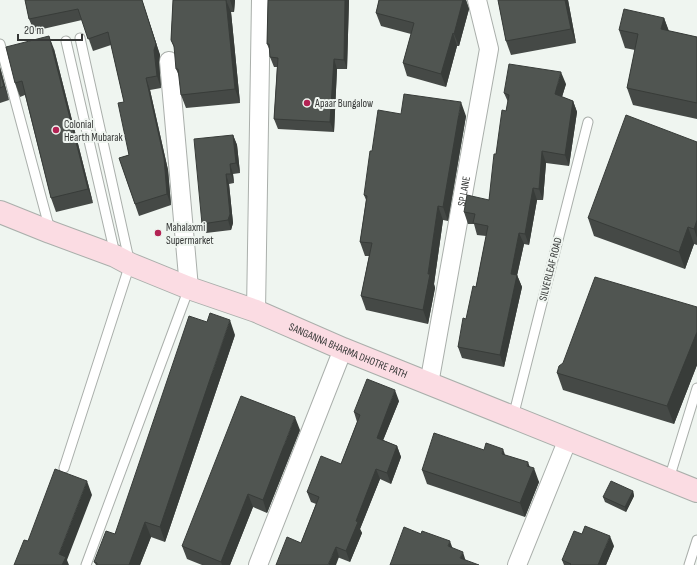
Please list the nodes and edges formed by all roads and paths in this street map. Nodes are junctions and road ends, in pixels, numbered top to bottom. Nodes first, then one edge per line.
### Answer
1 (261, 0) edge
2 (476, 0) edge
3 (80, 38) dead end
4 (66, 41) dead end
5 (0, 44) edge
6 (169, 61) dead end
7 (588, 122) dead end
8 (0, 212) edge
9 (50, 232) junction
10 (123, 260) junction
11 (189, 288) junction
12 (256, 311) junction
13 (343, 349) junction
14 (429, 384) junction
15 (697, 388) edge
16 (514, 417) junction
17 (568, 439) junction
18 (64, 468) dead end
19 (669, 480) junction
20 (697, 491) edge
21 (697, 540) edge
22 (86, 565) edge
23 (258, 565) edge
24 (517, 565) edge
25 (689, 565) edge

1 - 12 street
2 - 14 street, SP LANE
3 - 10 lane
4 - 10 lane
5 - 9 lane
6 - 11 street
7 - 16 lane, SILVERLEAF ROAD
8 - 9 street, SANGANNA BHARMA DHOTRE PATH
9 - 10 street, SANGANNA BHARMA DHOTRE PATH
10 - 11 street, SANGANNA BHARMA DHOTRE PATH
10 - 18 lane
11 - 12 street, SANGANNA BHARMA DHOTRE PATH
11 - 22 lane
12 - 13 street, SANGANNA BHARMA DHOTRE PATH
13 - 14 street, SANGANNA BHARMA DHOTRE PATH
13 - 23 street
14 - 16 street, SANGANNA BHARMA DHOTRE PATH
15 - 19 lane
16 - 17 street, SANGANNA BHARMA DHOTRE PATH
17 - 19 street, SANGANNA BHARMA DHOTRE PATH
17 - 24 street
19 - 20 street, SANGANNA BHARMA DHOTRE PATH
21 - 25 lane

